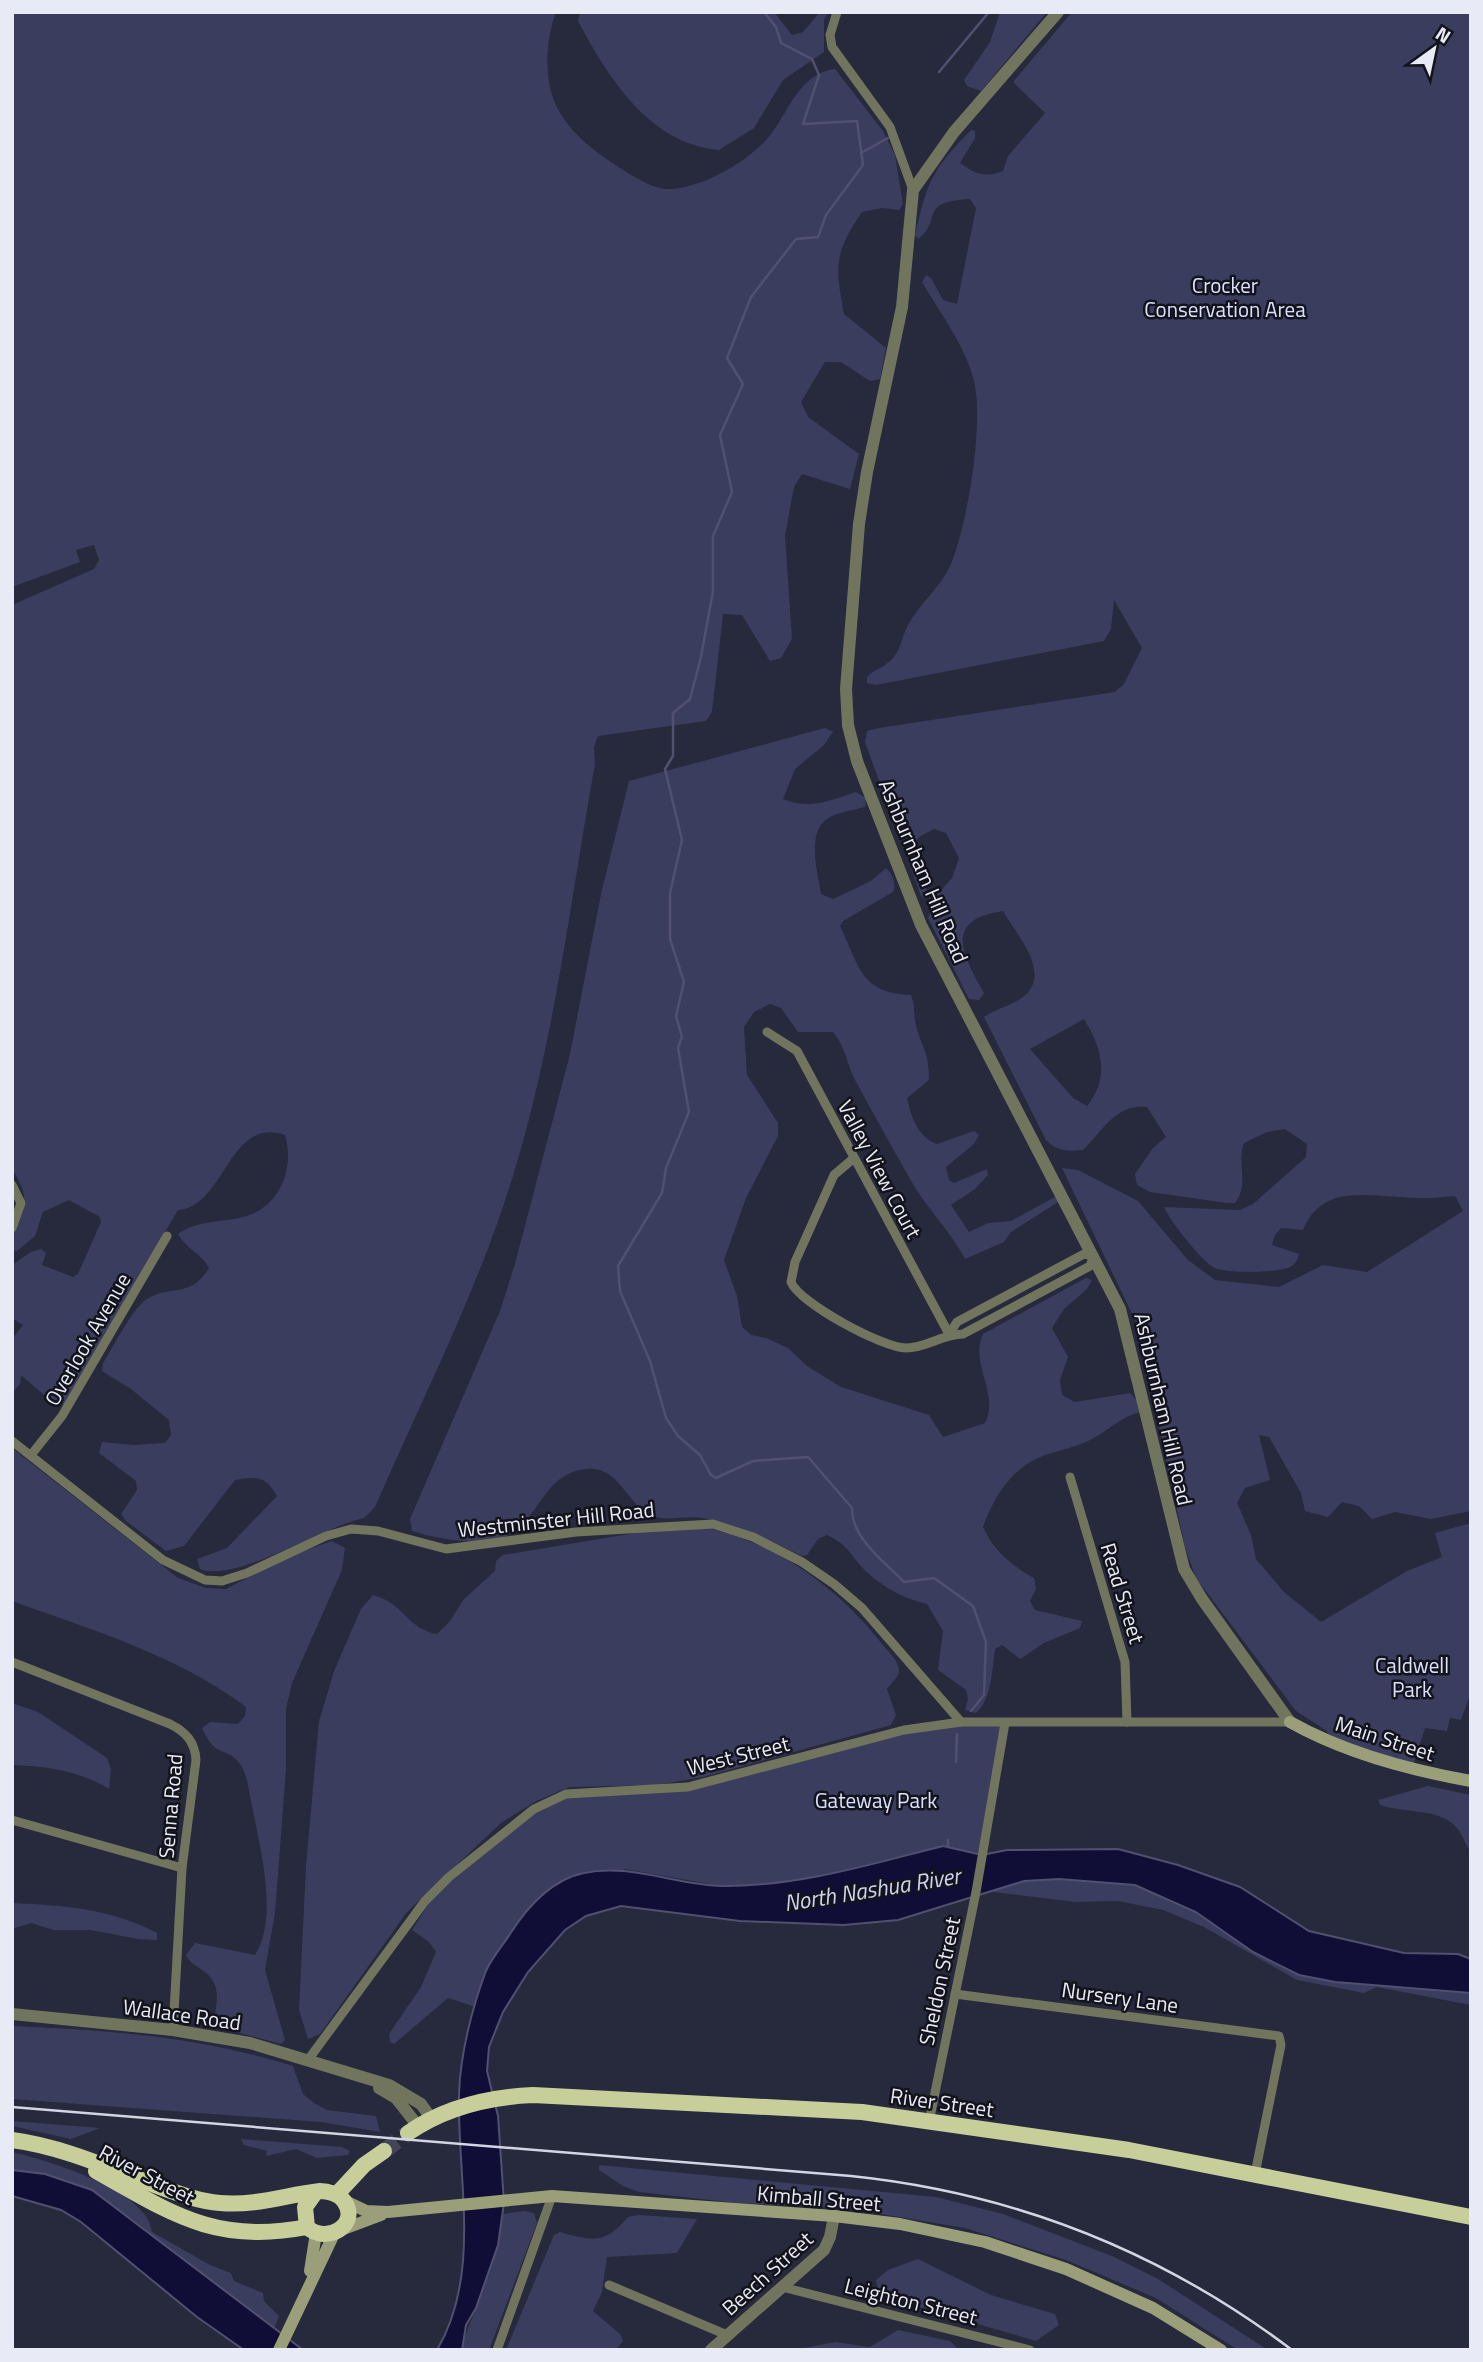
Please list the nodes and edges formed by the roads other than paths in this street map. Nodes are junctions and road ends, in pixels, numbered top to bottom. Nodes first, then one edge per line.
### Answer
1 (837, 12) edge
2 (1058, 12) edge
3 (913, 190) junction
4 (767, 1032) dead end
5 (854, 1158) junction
6 (12, 1185) edge
7 (12, 1227) edge
8 (167, 1236) dead end
9 (1094, 1256) junction
10 (949, 1334) junction
11 (12, 1441) edge
12 (31, 1455) junction
13 (1070, 1477) dead end
14 (12, 1662) edge
15 (961, 1722) junction
16 (1127, 1722) junction
17 (1290, 1722) junction
18 (1005, 1723) junction
19 (1471, 1781) edge
20 (12, 1820) edge
21 (182, 1868) junction
22 (955, 1994) junction
23 (12, 2014) edge
24 (173, 2029) junction
25 (308, 2060) junction
26 (929, 2122) junction
27 (419, 2126) joint
28 (12, 2140) edge
29 (53, 2149) junction
30 (384, 2151) tunnel mouth
31 (1255, 2174) junction
32 (315, 2193) junction
33 (552, 2196) junction
34 (343, 2203) junction
35 (388, 2212) junction
36 (834, 2216) junction
37 (1471, 2217) edge
38 (312, 2230) junction
39 (337, 2232) junction
40 (609, 2285) dead end
41 (782, 2287) junction
42 (305, 2290) junction
43 (727, 2335) junction
44 (279, 2350) edge
45 (497, 2350) edge
46 (711, 2350) edge
47 (1030, 2350) edge
48 (1222, 2350) edge

1 - 3 street
2 - 3 street, Ashburnham Hill Road
3 - 9 street, Ashburnham Hill Road
4 - 5 street, Valley View Court
5 - 10 street, Valley View Court
5 - 10 street
6 - 7 street
8 - 12 street, Overlook Avenue
9 - 10 street
9 - 10 street
9 - 17 street, Ashburnham Hill Road
11 - 12 street, Westminster Hill Road
12 - 15 street, Westminster Hill Road
13 - 16 street, Read Street
14 - 21 street, Senna Road
15 - 18 street, West Street
15 - 25 street, West Street
16 - 17 street, West Street
16 - 18 street, West Street
17 - 19 main road, Main Street
18 - 22 street, Sheldon Street
20 - 21 street
21 - 24 street, Senna Road
22 - 26 street, Sheldon Street
22 - 31 street, Nursery Lane
23 - 24 street, Wallace Road
24 - 25 street, Wallace Road
25 - 27 street, Wallace Road
26 - 27 highway, River Street
26 - 31 highway, River Street
28 - 29 highway, River Street
29 - 32 highway, River Street
29 - 38 highway, River Street
30 - 34 highway
31 - 37 highway, River Street
32 - 34 highway, River Street
32 - 38 highway
33 - 35 main road, Kimball Street
33 - 36 main road, Kimball Street
33 - 45 street
34 - 35 main road, Kimball Street
34 - 39 highway
35 - 39 main road, Kimball Street
36 - 41 street, Beech Street
36 - 48 main road, Kimball Street
38 - 39 highway, River Street
38 - 42 main road
39 - 42 main road
40 - 43 street
41 - 43 street, Beech Street
41 - 47 street, Leighton Street
42 - 44 main road
43 - 46 street, Beech Street

